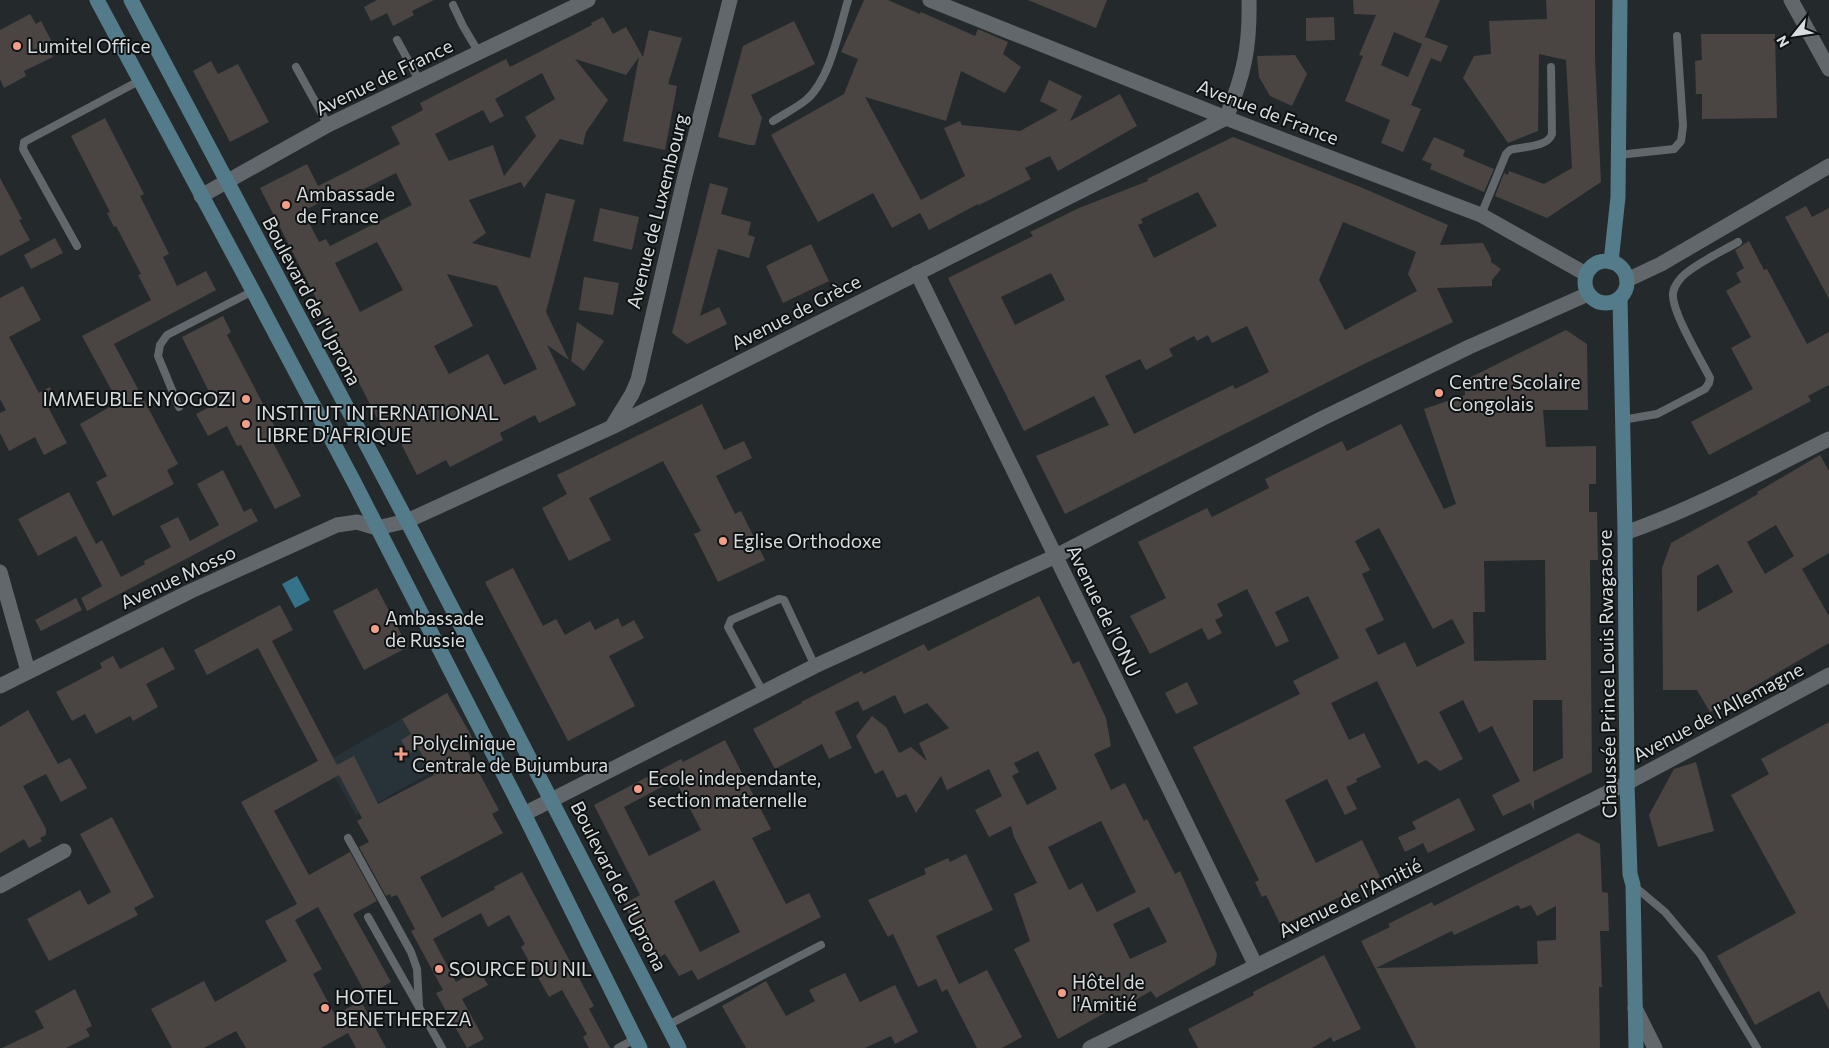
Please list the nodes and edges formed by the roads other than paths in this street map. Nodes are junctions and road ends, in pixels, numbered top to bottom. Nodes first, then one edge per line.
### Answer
1 (96, 0) edge
2 (131, 0) edge
3 (588, 0) edge
4 (730, 0) edge
5 (848, 0) edge
6 (1248, 0) edge
7 (1620, 0) edge
8 (1791, 0) edge
9 (935, 1) edge
10 (453, 4) dead end
11 (1677, 36) dead end
12 (397, 40) dead end
13 (479, 53) junction
14 (296, 66) dead end
15 (1551, 67) dead end
16 (1829, 69) edge
17 (419, 80) junction
18 (139, 81) junction
19 (1226, 118) junction
20 (773, 121) dead end
21 (328, 125) junction
22 (1618, 155) junction
23 (1829, 166) edge
24 (226, 182) junction
25 (201, 196) junction
26 (1481, 215) junction
27 (1738, 242) dead end
28 (77, 246) dead end
29 (1611, 262) junction
30 (917, 273) junction
31 (1586, 274) junction
32 (1627, 280) junction
33 (253, 291) junction
34 (1588, 294) junction
35 (1620, 298) junction
36 (179, 407) dead end
37 (1622, 420) junction
38 (612, 426) junction
39 (1829, 439) edge
40 (407, 520) junction
41 (377, 528) junction
42 (1625, 533) junction
43 (1056, 556) junction
44 (0, 572) edge
45 (815, 666) junction
46 (28, 671) junction
47 (1829, 675) edge
48 (0, 686) edge
49 (763, 692) junction
50 (1627, 783) junction
51 (552, 799) junction
52 (524, 814) junction
53 (348, 838) dead end
54 (64, 852) dead end
55 (1632, 884) junction
56 (0, 886) edge
57 (368, 917) dead end
58 (821, 945) dead end
59 (1256, 966) junction
60 (419, 1006) junction
61 (1635, 1008) junction
62 (668, 1025) junction
63 (638, 1043) edge
64 (442, 1048) edge
65 (618, 1048) edge
66 (679, 1048) edge
67 (1090, 1048) edge
68 (1636, 1048) edge
69 (1655, 1048) edge
70 (1757, 1048) edge

1 - 18 street
2 - 24 street, Boulevard de l'Uprona
3 - 13 street, Avenue de France
4 - 38 street, Avenue de Luxembourg
5 - 20 lane
6 - 19 street
7 - 22 street
8 - 16 street
9 - 19 street, Avenue de France
10 - 13 lane
11 - 22 lane
12 - 17 lane
13 - 17 street, Avenue de France
14 - 21 lane
15 - 26 lane
17 - 21 street, Avenue de France
18 - 25 street
18 - 28 lane
19 - 26 street, Avenue de France
19 - 30 street, Avenue de Grèce
21 - 24 street, Avenue de France
22 - 29 street
23 - 32 street
24 - 25 street, Avenue de France
24 - 40 street, Boulevard de l'Uprona
25 - 33 street
26 - 31 street, Avenue de France
27 - 37 lane
29 - 31 street
29 - 32 street
30 - 38 street, Avenue de Grèce
30 - 43 street, Avenue de l'ONU
31 - 34 street
32 - 35 street
33 - 36 lane
33 - 41 street
34 - 35 street
34 - 43 street
35 - 37 street, Chaussée Prince Louis Rwagasore
37 - 42 street, Chaussée Prince Louis Rwagasore
38 - 40 street, Avenue de Grèce
39 - 42 street
40 - 41 street, Avenue de Grèce
40 - 51 street, Boulevard de l'Uprona
41 - 46 street, Avenue Mosso
41 - 52 street
42 - 50 street, Chaussée Prince Louis Rwagasore
43 - 45 street
43 - 59 street, Avenue de l'ONU
44 - 46 street
45 - 49 street
45 - 49 lane
46 - 48 street, Avenue Mosso
47 - 50 street, Avenue de l'Allemagne
49 - 51 street
50 - 55 street, Chaussée Prince Louis Rwagasore
50 - 59 street, Avenue de l'Amitié
51 - 52 street
51 - 62 street, Boulevard de l'Uprona
52 - 63 street
53 - 60 lane
54 - 56 street
55 - 61 street, Chaussée Prince Louis Rwagasore
55 - 70 lane
57 - 60 lane
58 - 62 lane
59 - 67 street, Avenue de l'Amitié
60 - 64 lane
61 - 68 street, Chaussée Prince Louis Rwagasore
61 - 69 street
62 - 66 street, Boulevard de l'Uprona
63 - 65 lane

